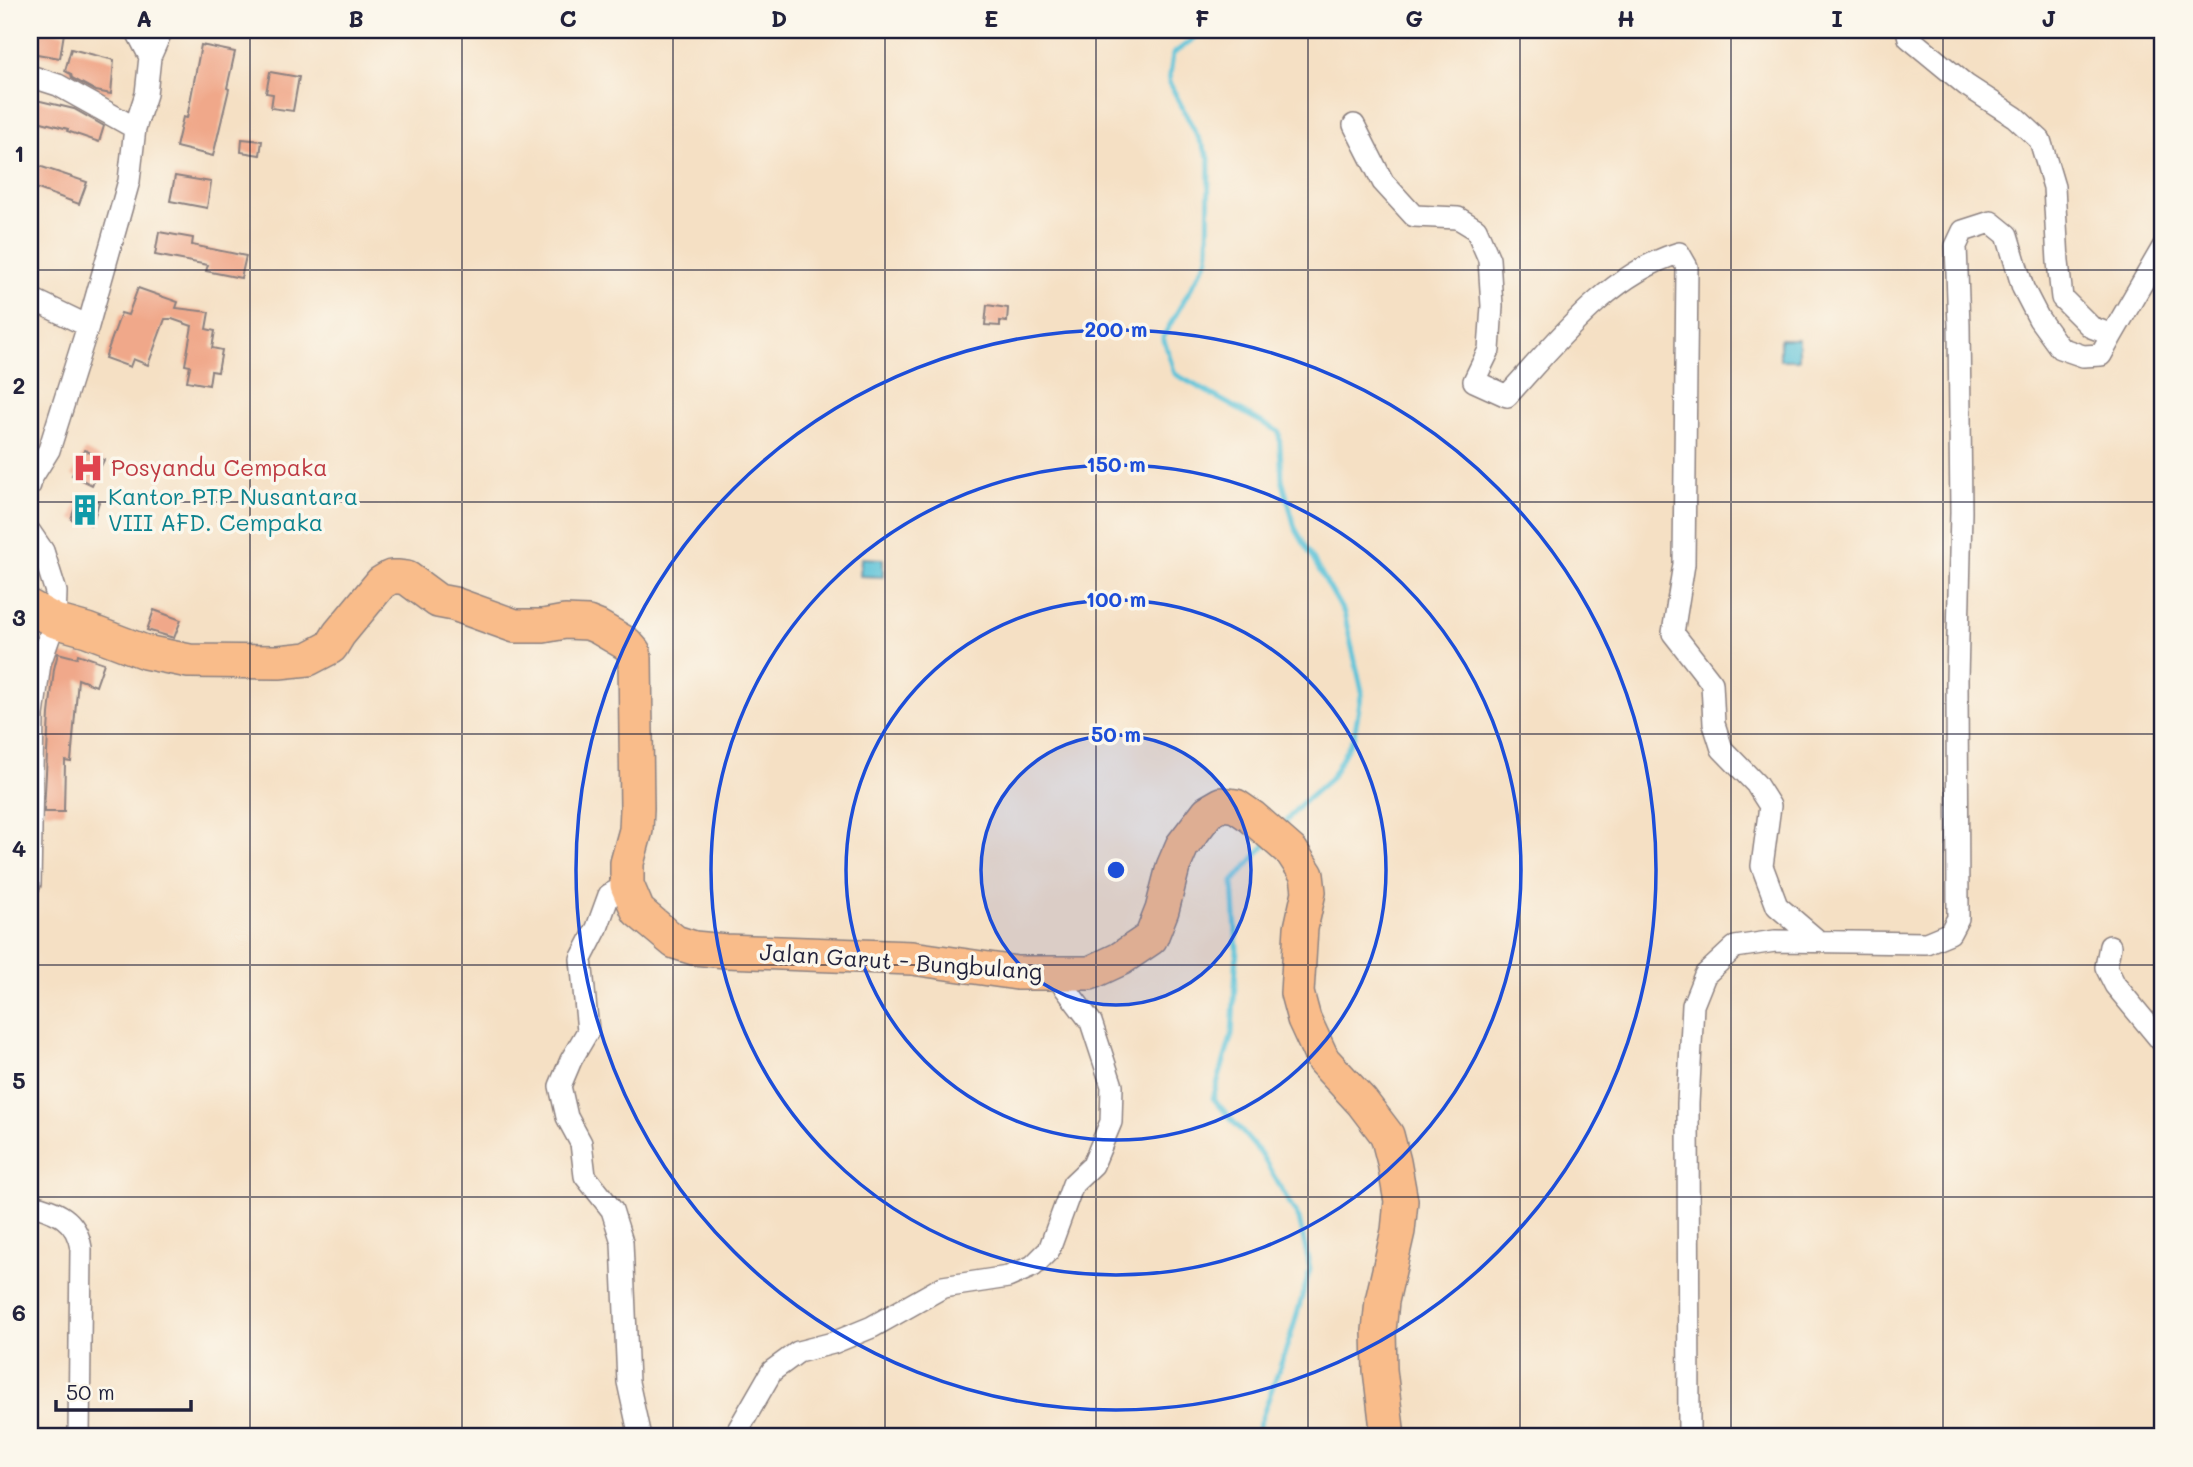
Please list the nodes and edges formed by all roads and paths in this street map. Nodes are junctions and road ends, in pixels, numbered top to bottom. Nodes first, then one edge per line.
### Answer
1 (136, 30) edge
2 (162, 30) edge
3 (1907, 30) edge
4 (150, 57) junction
5 (30, 76) edge
6 (1354, 125) dead end
7 (135, 128) junction
8 (2163, 247) edge
9 (30, 298) edge
10 (88, 326) junction
11 (2112, 335) junction
12 (30, 485) edge
13 (30, 532) edge
14 (43, 614) edge
15 (30, 884) edge
16 (627, 885) junction
17 (1818, 941) junction
18 (2110, 946) dead end
19 (1054, 972) junction
20 (2163, 1043) edge
21 (30, 1204) edge
22 (79, 1437) edge
23 (640, 1437) edge
24 (734, 1437) edge
25 (1388, 1437) edge
26 (1689, 1437) edge

1 - 4 street
2 - 4 street
3 - 11 street
4 - 7 street
5 - 7 street
6 - 17 street
7 - 10 street
8 - 11 street
9 - 10 street
10 - 12 street
11 - 17 street
13 - 14 street
14 - 15 street
14 - 16 main road
16 - 19 main road, Jalan Garut - Bungbulang
16 - 23 street
17 - 26 street
18 - 20 street
19 - 24 street
19 - 25 main road, Jalan Garut - Bungbulang
21 - 22 street

